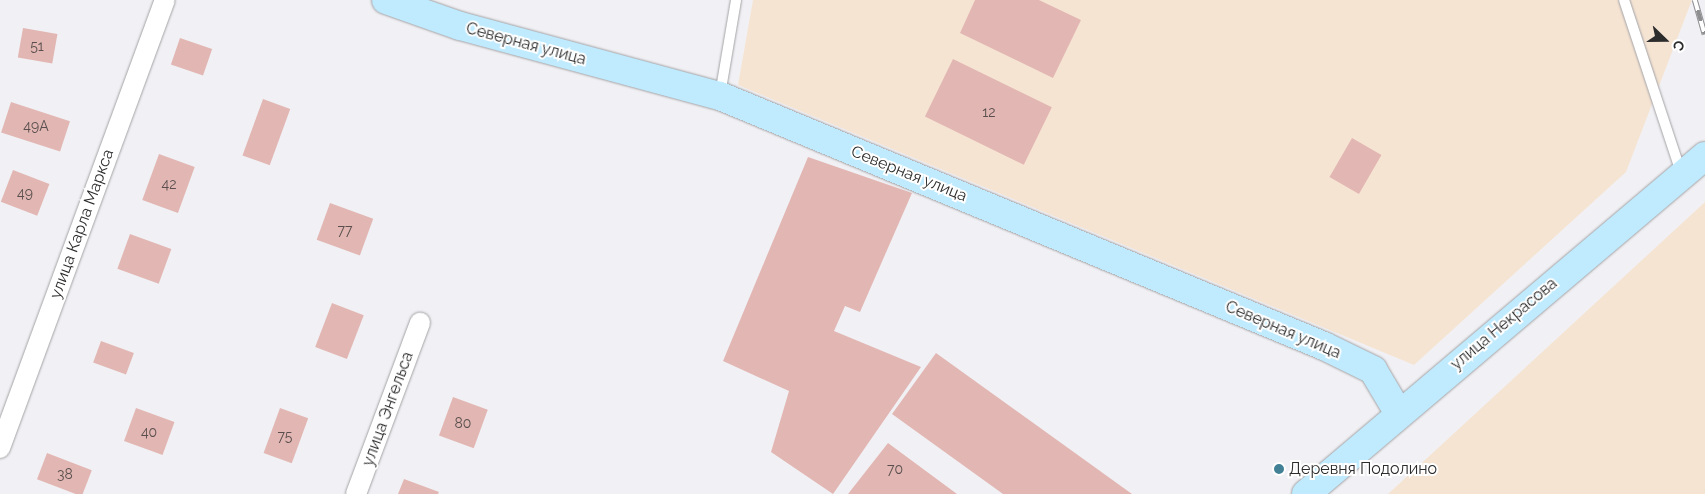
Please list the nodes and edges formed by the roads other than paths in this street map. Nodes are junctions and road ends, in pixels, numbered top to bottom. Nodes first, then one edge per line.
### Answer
1 (165, 0) edge
2 (386, 0) edge
3 (736, 0) edge
4 (1624, 0) edge
5 (720, 96) junction
6 (1705, 156) edge
7 (1682, 176) junction
8 (420, 323) dead end
9 (1398, 412) junction
10 (0, 448) edge
11 (356, 494) edge
12 (1306, 494) edge

1 - 10 street, улица Карла Маркса
2 - 5 street, Северная улица
3 - 5 lane
4 - 7 lane
5 - 9 street, Северная улица
6 - 7 street, улица Некрасова
7 - 9 street, улица Некрасова
8 - 11 street, улица Энгельса
9 - 12 street, улица Некрасова

